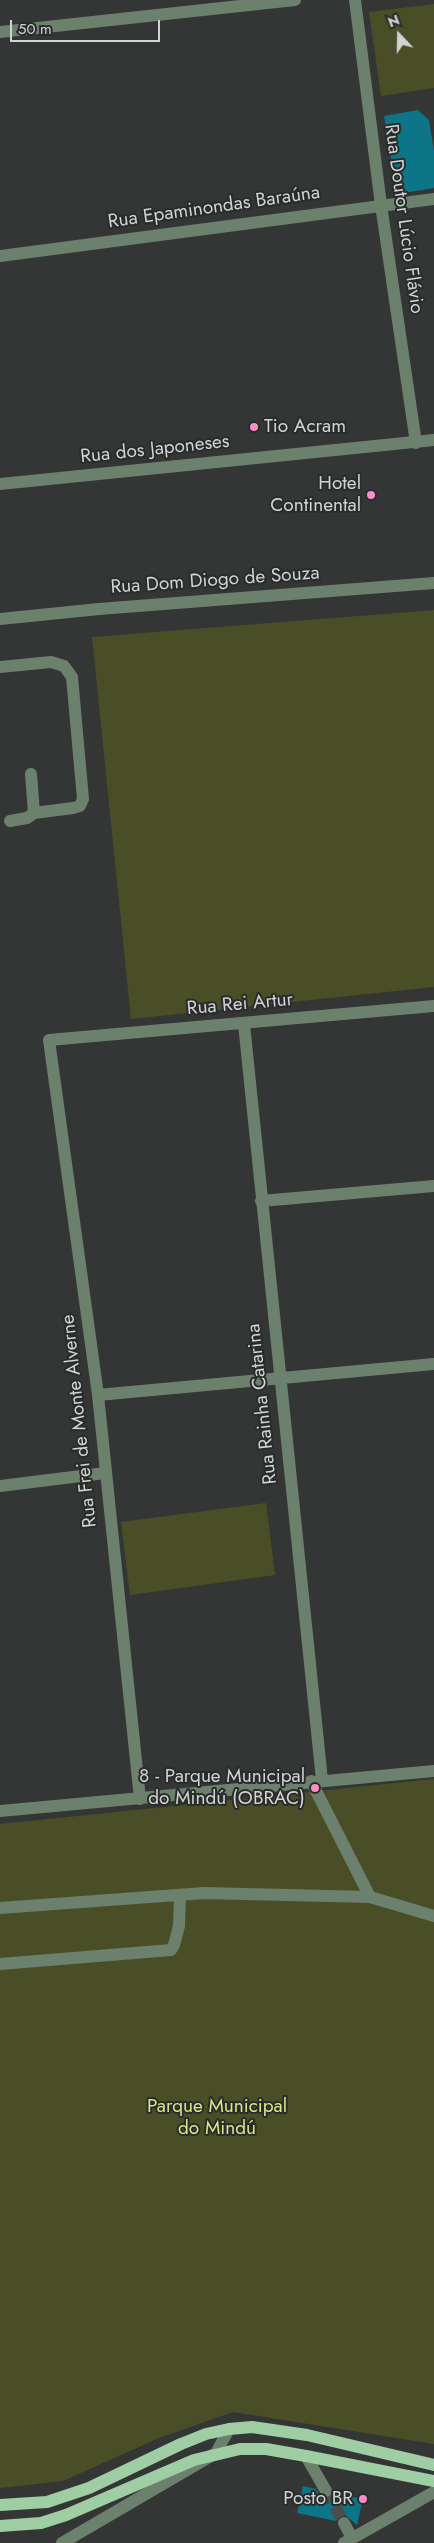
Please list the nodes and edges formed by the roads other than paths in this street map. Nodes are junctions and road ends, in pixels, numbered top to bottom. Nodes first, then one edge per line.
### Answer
1 (294, 0) edge
2 (355, 0) edge
3 (0, 32) edge
4 (434, 199) edge
5 (381, 205) junction
6 (0, 256) edge
7 (434, 440) edge
8 (416, 443) junction
9 (0, 484) edge
10 (434, 583) edge
11 (0, 619) edge
12 (0, 667) edge
13 (31, 774) dead end
14 (34, 813) junction
15 (10, 821) dead end
16 (434, 1006) edge
17 (244, 1024) junction
18 (49, 1040) joint
19 (434, 1186) edge
20 (261, 1201) junction
21 (434, 1364) edge
22 (279, 1377) junction
23 (98, 1395) junction
24 (105, 1473) junction
25 (0, 1486) edge
26 (434, 1771) edge
27 (316, 1781) junction
28 (140, 1799) junction
29 (0, 1811) edge
30 (180, 1895) junction
31 (370, 1897) junction
32 (0, 1908) edge
33 (434, 1916) edge
34 (0, 1964) edge
35 (229, 2428) junction
36 (216, 2453) junction
37 (306, 2456) junction
38 (434, 2465) edge
39 (434, 2481) edge
40 (326, 2491) tunnel mouth
41 (434, 2492) edge
42 (0, 2505) edge
43 (344, 2523) tunnel mouth
44 (0, 2526) edge
45 (348, 2541) edge
46 (62, 2543) edge

1 - 3 street
2 - 5 street, Rua Doutor Lúcio Flávio
4 - 5 street, Rua Epaminondas Baraúna
5 - 6 street, Rua Epaminondas Baraúna
5 - 8 street, Rua Doutor Lúcio Flávio
7 - 8 street, Rua dos Japoneses
8 - 9 street, Rua dos Japoneses
10 - 11 street, Rua Dom Diogo de Souza
12 - 14 street
13 - 14 street
14 - 15 street
16 - 17 street, Rua Rei Artur
17 - 18 street, Rua Rei Artur
17 - 20 street, Rua Rainha Catarina
18 - 23 street, Rua Frei de Monte Alverne
19 - 20 street
20 - 22 street, Rua Rainha Catarina
21 - 22 street
22 - 23 street
22 - 27 street, Rua Rainha Catarina
23 - 24 street, Rua Frei de Monte Alverne
24 - 25 street
24 - 28 street, Rua Frei de Monte Alverne
26 - 27 street
27 - 28 street
27 - 31 street
28 - 29 street
30 - 31 street
30 - 32 street
30 - 34 street
31 - 33 street
35 - 36 street
35 - 38 main road
35 - 42 main road
36 - 37 main road
36 - 44 main road
36 - 46 street
37 - 39 main road
37 - 40 street
41 - 45 street
43 - 45 street

